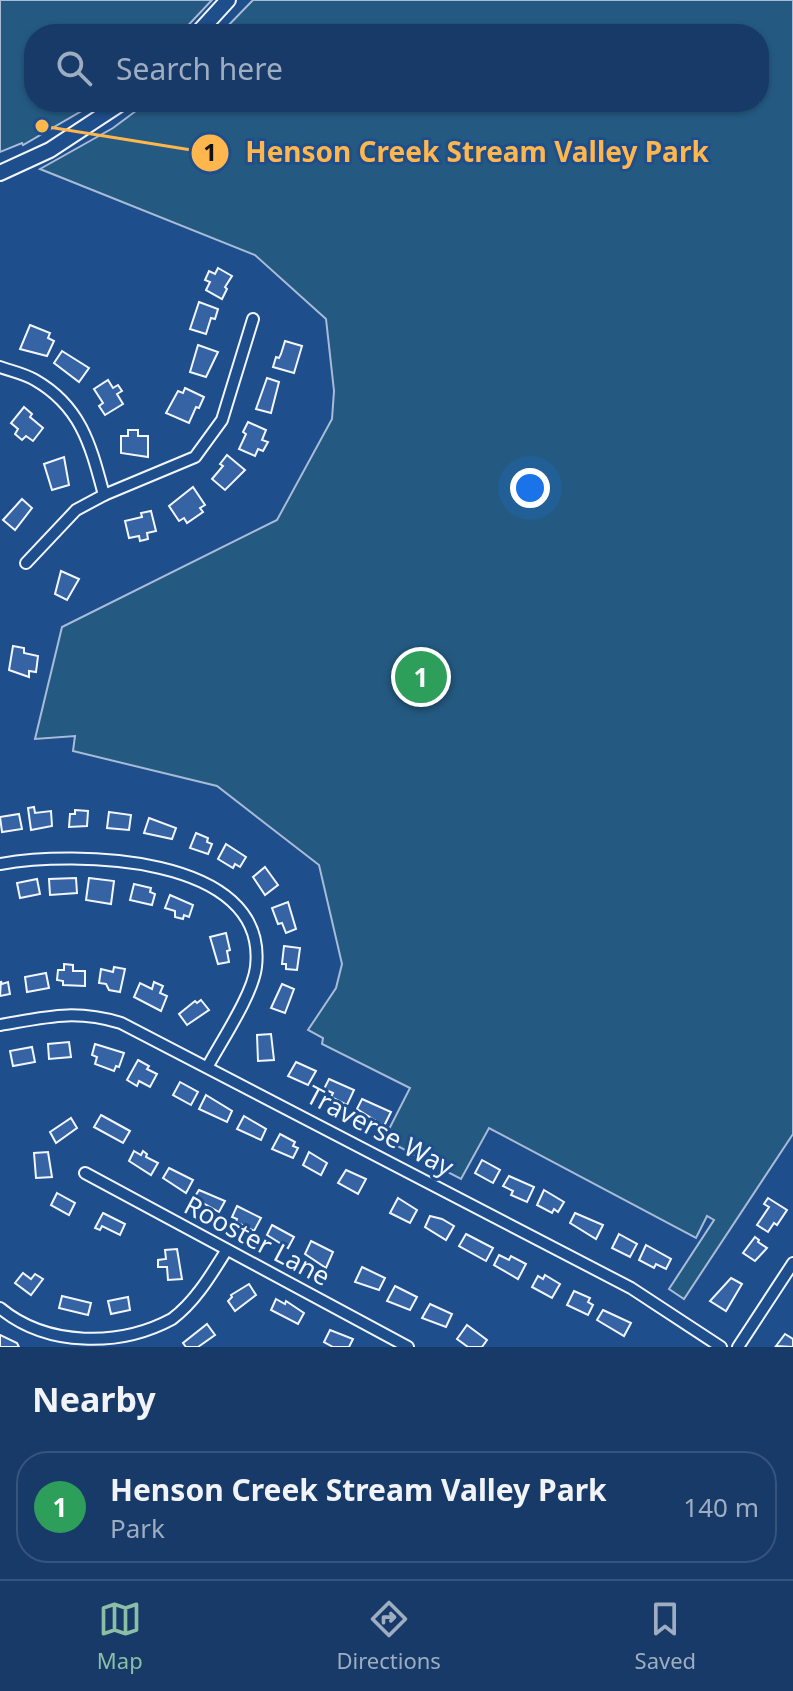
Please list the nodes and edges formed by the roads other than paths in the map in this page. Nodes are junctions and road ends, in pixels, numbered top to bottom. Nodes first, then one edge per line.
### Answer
1 (228, 0) edge
2 (206, 24) edge
3 (108, 112) edge
4 (0, 173) edge
5 (253, 319) dead end
6 (0, 367) edge
7 (104, 495) junction
8 (26, 563) dead end
9 (0, 864) edge
10 (0, 1025) edge
11 (208, 1066) junction
12 (85, 1173) dead end
13 (226, 1251) junction
14 (793, 1263) edge
15 (0, 1308) edge
16 (408, 1347) edge
17 (721, 1347) edge
18 (738, 1347) edge

1 - 2 main road
3 - 4 main road
5 - 7 street
6 - 7 street
7 - 8 street
9 - 11 street
10 - 11 street, Traverse Way
11 - 17 street, Traverse Way
12 - 13 street, Rooster Lane
13 - 15 street
13 - 16 street, Rooster Lane
14 - 18 street

